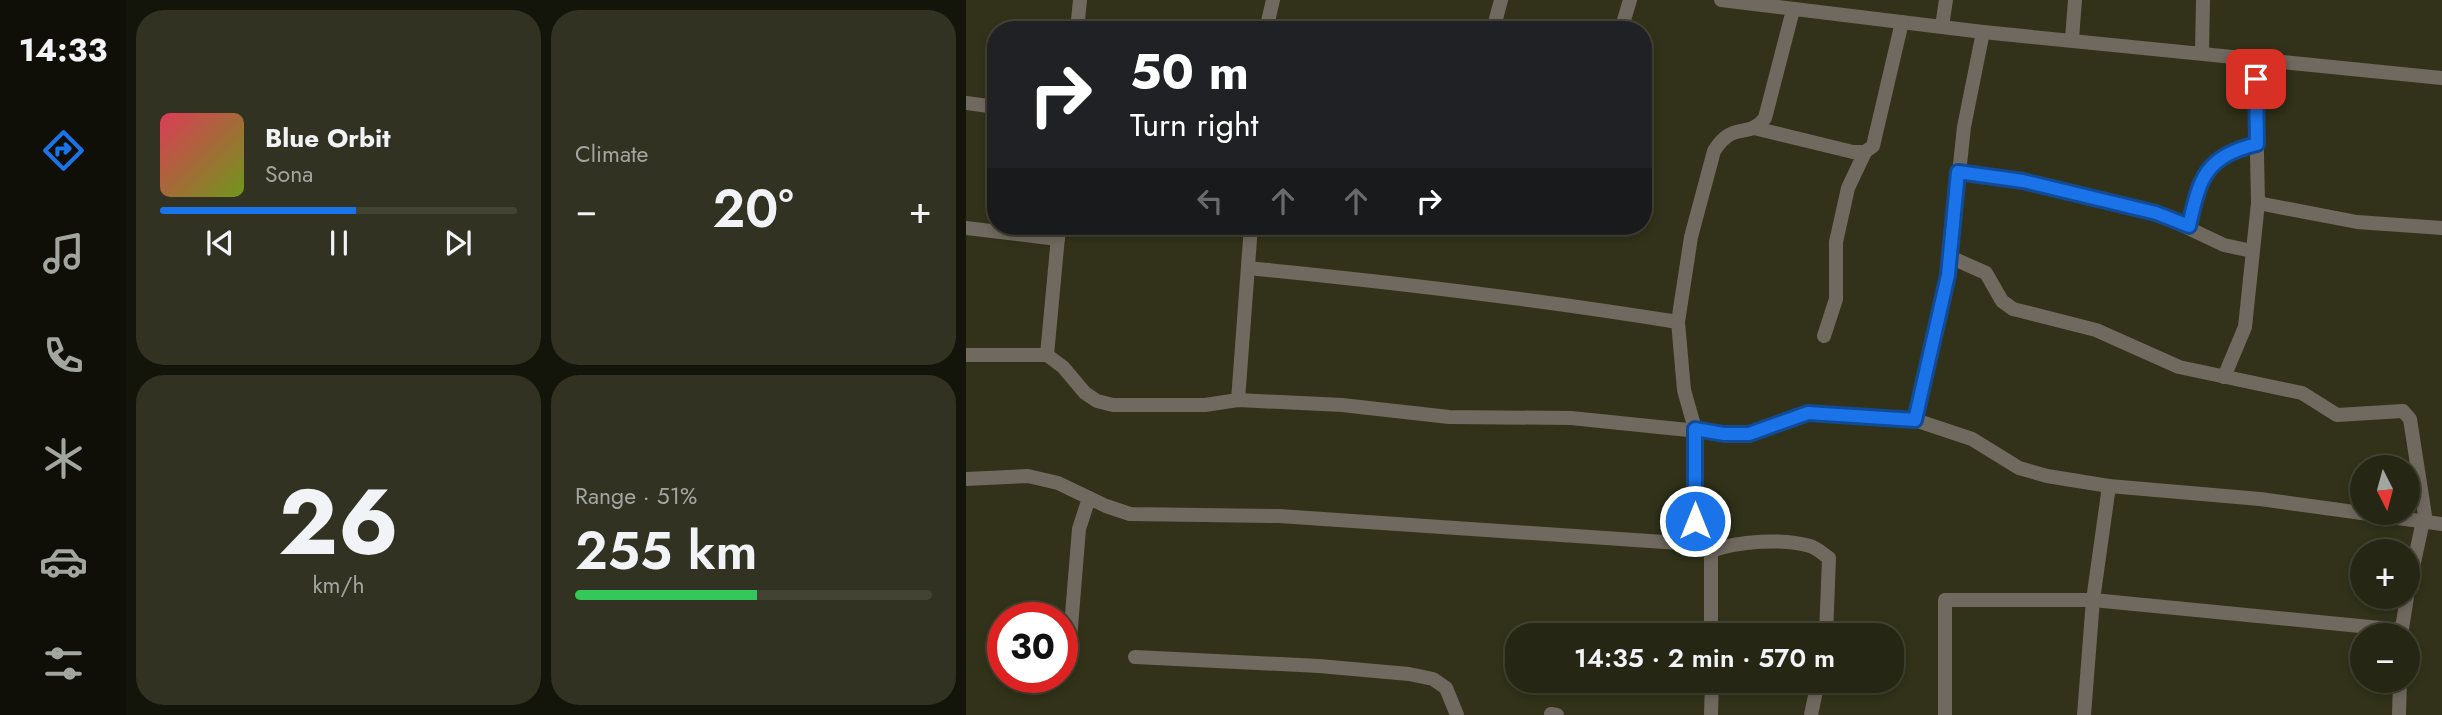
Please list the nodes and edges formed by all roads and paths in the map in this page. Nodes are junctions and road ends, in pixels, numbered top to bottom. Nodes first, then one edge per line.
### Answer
1 (1080, 0) edge
2 (1273, 0) edge
3 (1501, 0) edge
4 (1630, 0) edge
5 (1721, 0) edge
6 (1946, 0) edge
7 (2075, 0) edge
8 (2203, 0) edge
9 (1819, 7) edge
10 (1793, 10) junction
11 (1078, 21) edge
12 (1268, 21) edge
13 (1495, 21) edge
14 (1624, 21) edge
15 (1902, 22) junction
16 (1942, 26) junction
17 (1983, 32) junction
18 (2072, 39) junction
19 (2202, 53) junction
20 (2255, 57) junction
21 (2442, 78) edge
22 (966, 103) edge
23 (987, 106) edge
24 (1754, 128) junction
25 (2257, 144) junction
26 (1865, 152) junction
27 (1958, 172) junction
28 (2258, 203) junction
29 (2189, 226) junction
30 (966, 228) edge
31 (987, 229) edge
32 (2442, 229) edge
33 (1058, 235) edge
34 (1250, 235) edge
35 (2252, 251) junction
36 (1950, 257) junction
37 (1248, 268) junction
38 (1678, 323) junction
39 (1824, 336) dead end
40 (966, 355) edge
41 (1047, 355) junction
42 (2224, 377) junction
43 (1238, 400) junction
44 (1915, 420) junction
45 (1695, 429) junction
46 (966, 479) edge
47 (2109, 486) junction
48 (1089, 498) junction
49 (2424, 522) junction
50 (2442, 524) edge
51 (2420, 539) edge
52 (1694, 544) junction
53 (1711, 551) junction
54 (2093, 600) junction
55 (1073, 602) edge
56 (1712, 623) edge
57 (1826, 623) edge
58 (2350, 628) edge
59 (1135, 657) dead end
60 (1712, 693) edge
61 (1816, 693) edge
62 (2400, 693) edge
63 (1457, 715) edge
64 (1712, 715) edge
65 (1811, 715) edge
66 (1945, 715) edge
67 (2084, 715) edge
68 (2399, 715) edge

1 - 11 street
2 - 12 street
3 - 13 street
4 - 14 street
5 - 10 street
6 - 16 street
7 - 18 street
8 - 19 street
9 - 10 street
9 - 15 street
10 - 24 street
15 - 16 street
15 - 26 street
16 - 17 street
17 - 18 street
17 - 27 street
18 - 19 street
19 - 20 street
20 - 21 street
20 - 25 street
22 - 23 street
24 - 26 street
24 - 38 street
25 - 28 street
25 - 29 street
26 - 39 street
27 - 29 street
27 - 36 street
28 - 32 street
28 - 35 street
29 - 35 street
30 - 31 street
33 - 41 street
34 - 37 street
35 - 42 street
36 - 42 street
36 - 44 street
37 - 38 street
37 - 43 street
38 - 45 street
40 - 41 street
41 - 43 street
42 - 49 street
43 - 45 street
44 - 45 street
44 - 47 street
45 - 52 street
46 - 48 street
47 - 49 street
47 - 54 street
48 - 52 street
48 - 55 street
49 - 50 street
49 - 51 street
52 - 53 street
53 - 56 street
53 - 57 street
54 - 58 street
54 - 66 street
54 - 67 street
59 - 63 street
60 - 64 street
61 - 65 street
62 - 68 street

